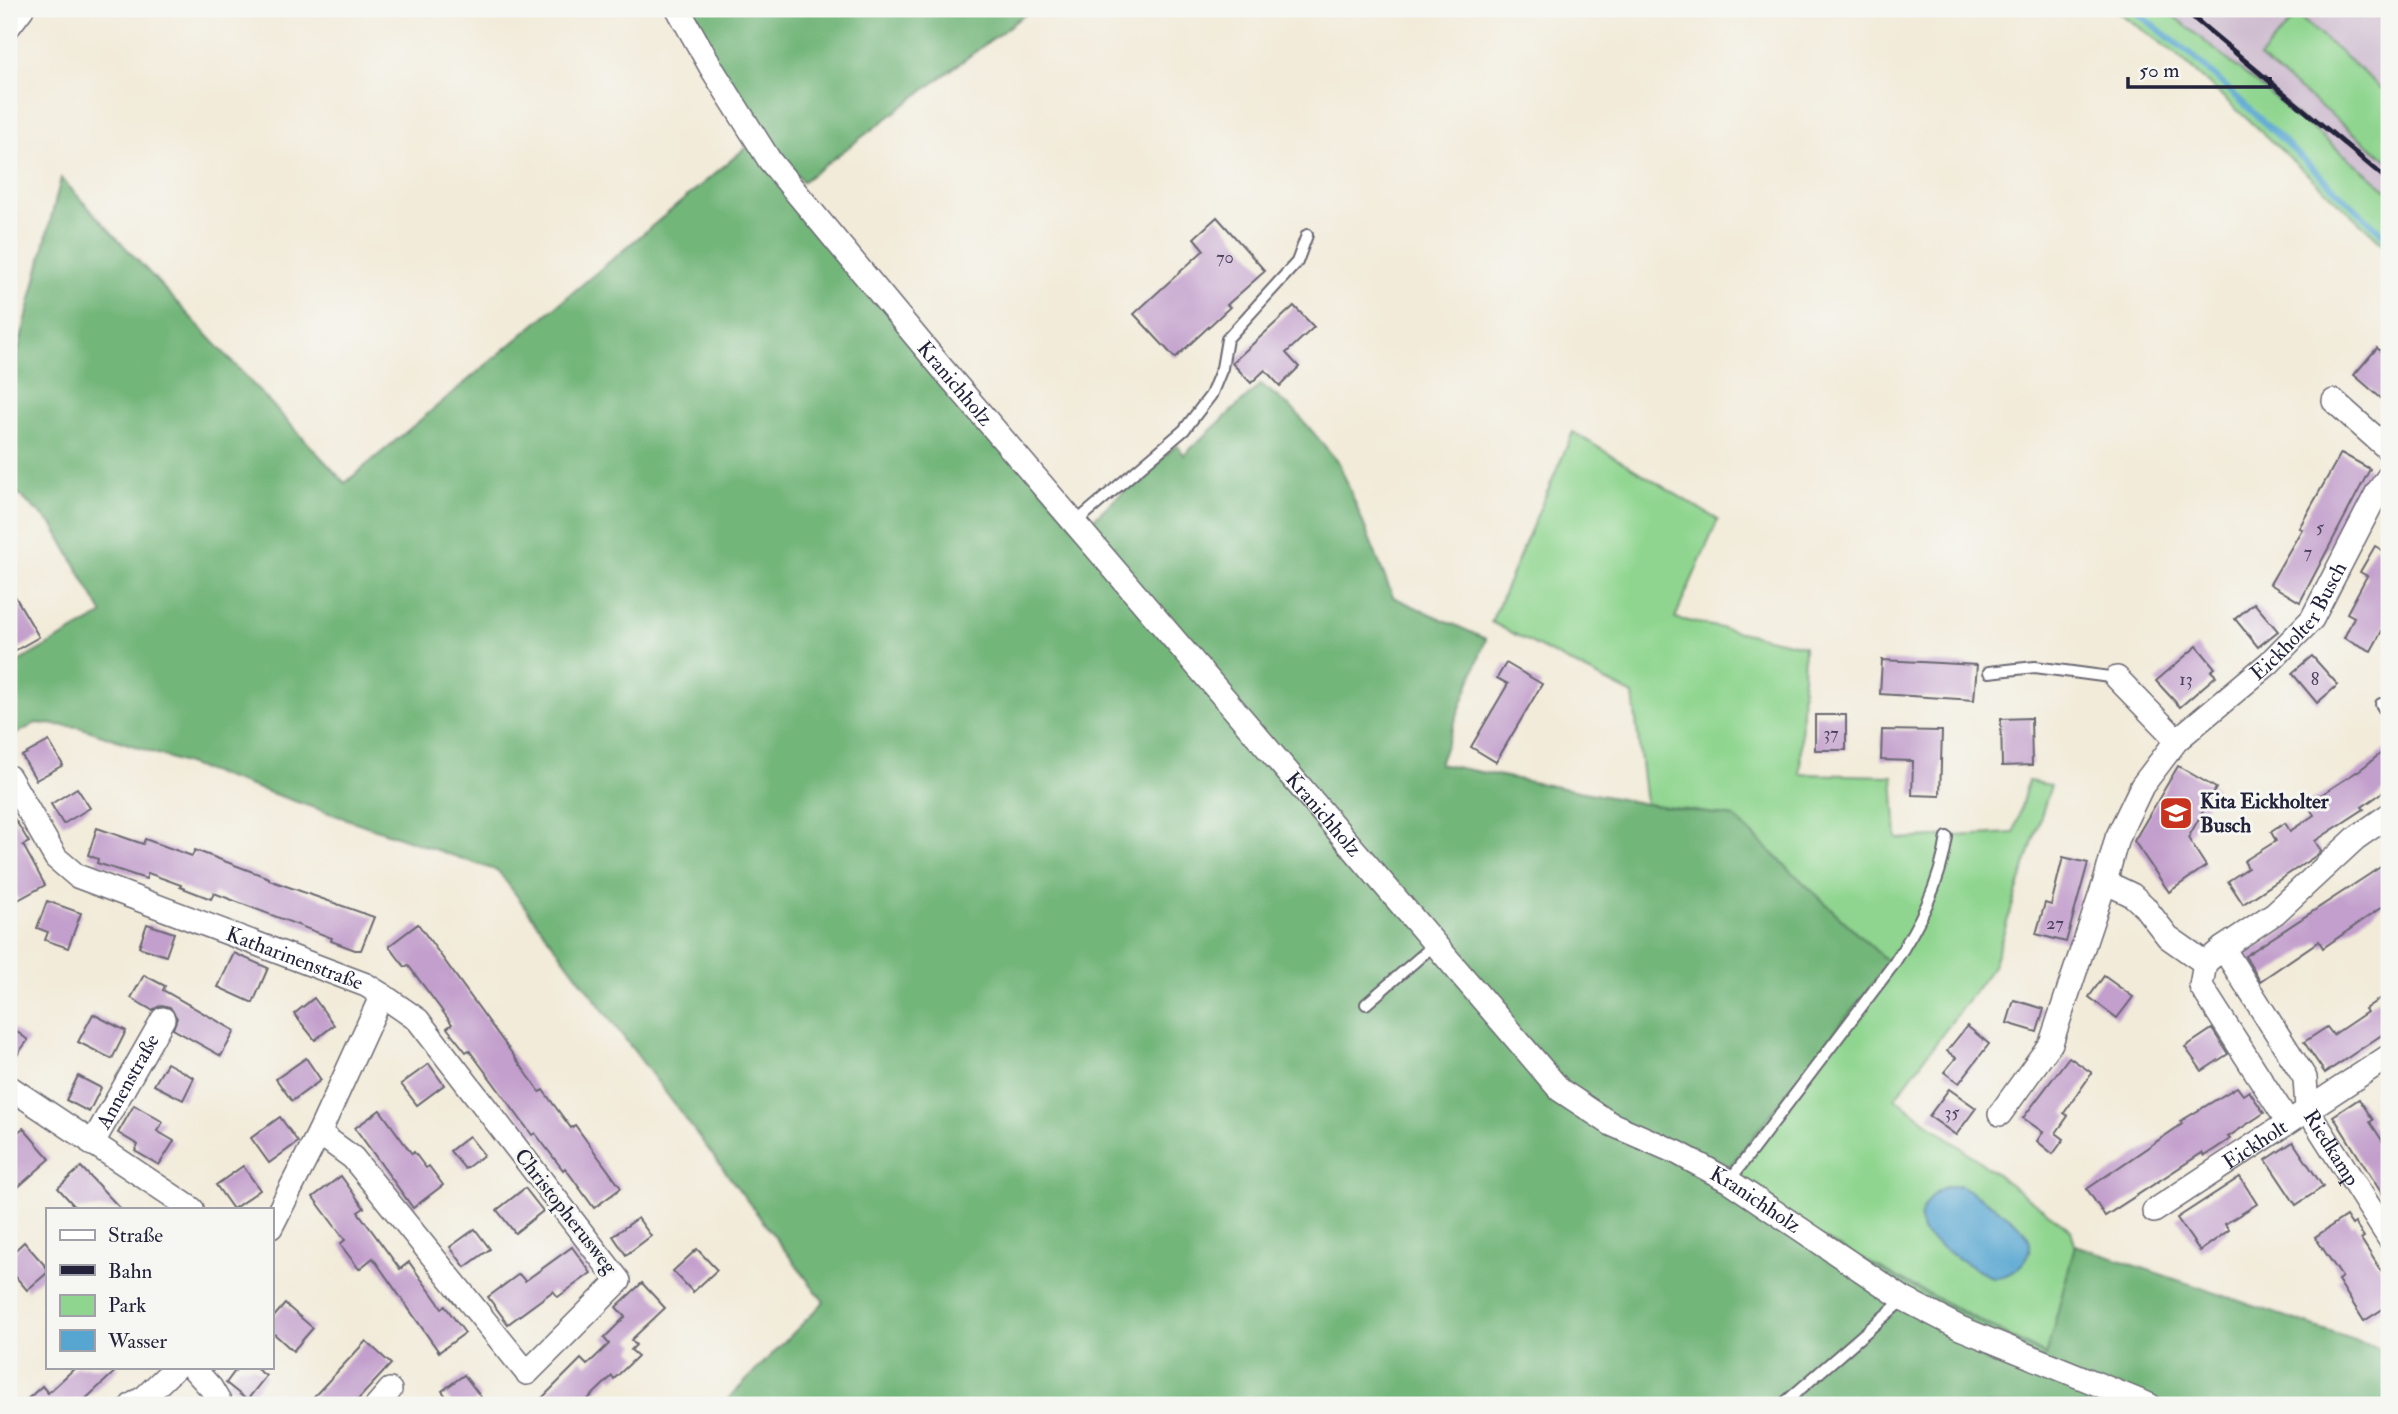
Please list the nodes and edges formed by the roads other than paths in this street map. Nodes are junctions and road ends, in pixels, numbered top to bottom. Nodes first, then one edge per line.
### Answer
1 (22, 9) edge
2 (678, 9) edge
3 (9, 26) edge
4 (1307, 235) dead end
5 (2334, 401) dead end
6 (2389, 450) edge
7 (2389, 476) edge
8 (1076, 522) junction
9 (1989, 672) dead end
10 (2117, 678) joint
11 (2381, 704) dead end
12 (2389, 717) edge
13 (2177, 740) junction
14 (9, 777) edge
15 (2389, 815) edge
16 (1947, 837) dead end
17 (2105, 882) junction
18 (1435, 944) junction
19 (2223, 948) junction
20 (2205, 963) junction
21 (382, 995) junction
22 (1366, 1004) dead end
23 (163, 1019) dead end
24 (2389, 1056) edge
25 (9, 1087) edge
26 (2000, 1114) dead end
27 (2297, 1116) junction
28 (319, 1133) junction
29 (92, 1144) junction
30 (1729, 1181) junction
31 (190, 1208) edge
32 (2154, 1210) dead end
33 (273, 1223) edge
34 (2389, 1238) edge
35 (1904, 1298) junction
36 (175, 1368) edge
37 (193, 1368) edge
38 (132, 1405) edge
39 (221, 1405) edge
40 (1782, 1405) edge
41 (2149, 1405) edge

1 - 3 street
2 - 8 street, Kranichholz
4 - 8 lane
5 - 6 street
7 - 13 street, Eickholter Busch
8 - 18 street, Kranichholz
9 - 10 lane
10 - 13 street
11 - 12 lane
13 - 17 street, Eickholter Busch
14 - 21 street, Katharinenstraße
15 - 19 street
16 - 30 lane
17 - 20 street
17 - 26 street, Eickholter Busch
18 - 22 lane
18 - 30 street, Kranichholz
19 - 20 street
19 - 27 street, Riedkamp
20 - 27 street, Riedkamp
21 - 28 street, Katharinenstraße
21 - 28 street, Christopherusweg
23 - 29 street, Annenstraße
24 - 27 street, Eickholt
25 - 29 street, Annenstraße
27 - 32 street, Eickholt
27 - 34 street, Riedkamp
28 - 33 street, Katharinenstraße
29 - 31 street, Annenstraße
30 - 35 street, Kranichholz
35 - 40 lane
35 - 41 street, Kranichholz
36 - 38 street
37 - 39 street

